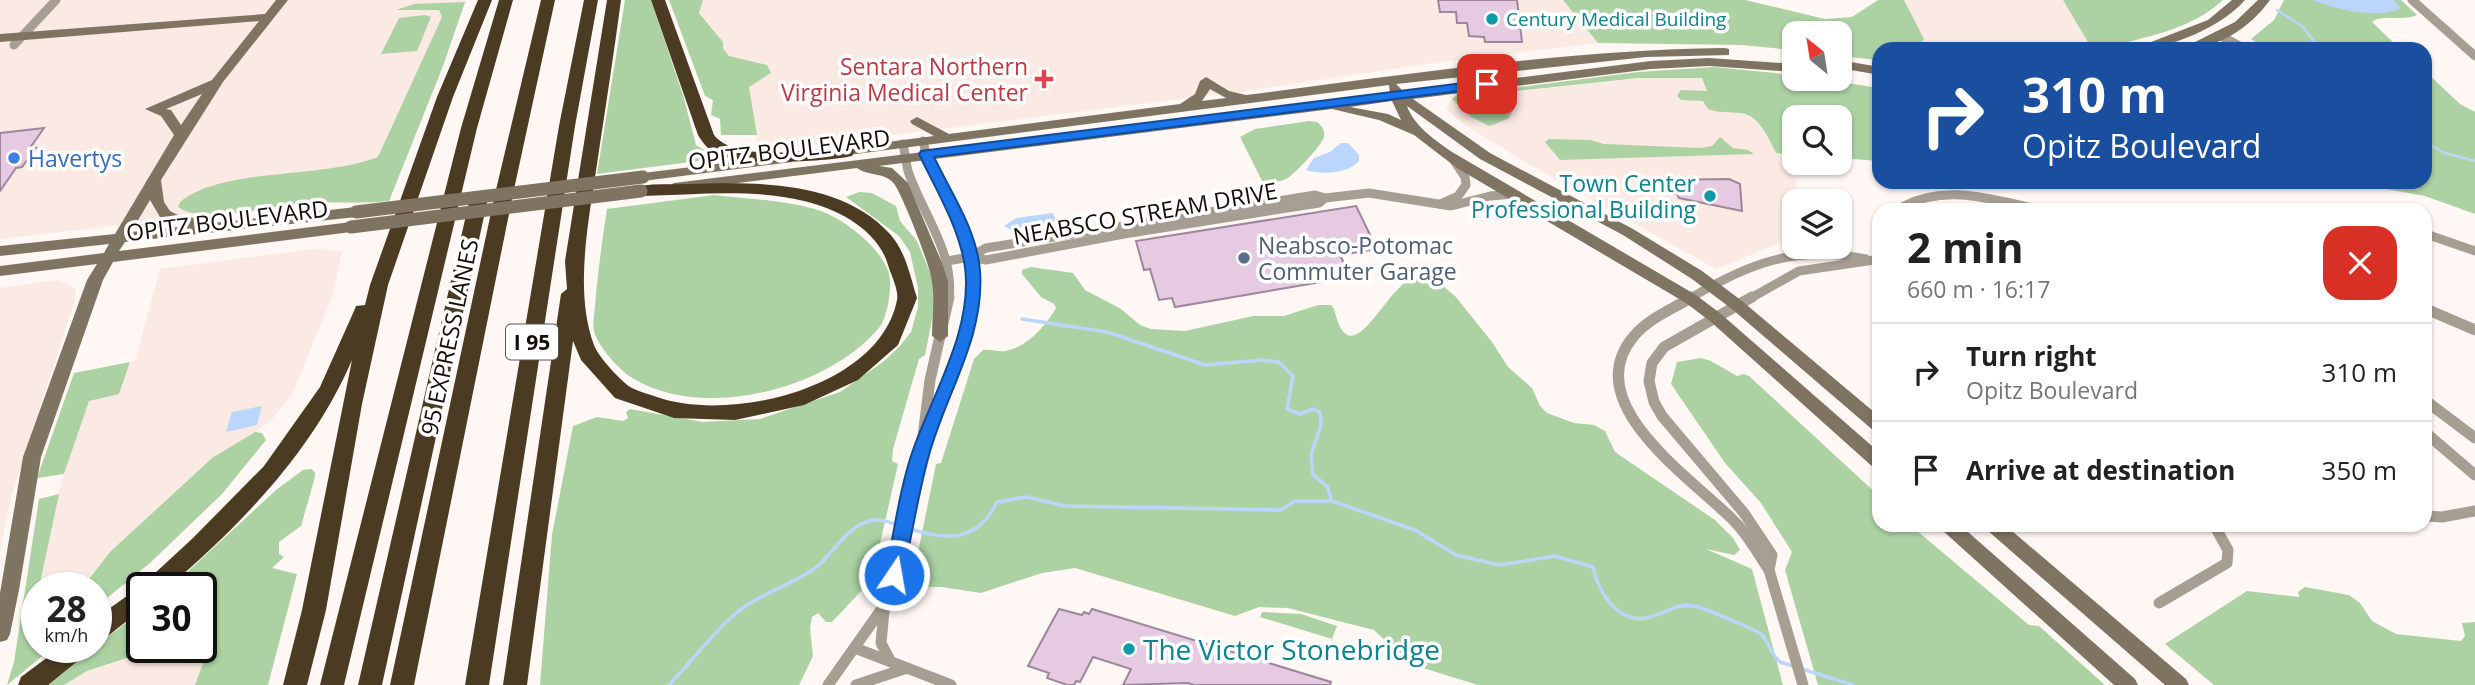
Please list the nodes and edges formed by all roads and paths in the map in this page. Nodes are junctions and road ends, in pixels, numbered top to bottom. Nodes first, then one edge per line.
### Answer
1 (55, 0) edge
2 (282, 0) edge
3 (485, 0) edge
4 (506, 0) edge
5 (548, 0) edge
6 (591, 0) edge
7 (614, 0) edge
8 (658, 0) edge
9 (2239, 0) edge
10 (2264, 0) edge
11 (2412, 0) edge
12 (265, 20) junction
13 (2221, 36) junction
14 (0, 38) edge
15 (18, 41) junction
16 (2158, 42) edge
17 (2205, 42) edge
18 (2232, 42) edge
19 (0, 46) edge
20 (1782, 56) edge
21 (2475, 56) edge
22 (1852, 66) edge
23 (1782, 67) edge
24 (1872, 70) edge
25 (1852, 77) edge
26 (218, 80) junction
27 (1872, 80) edge
28 (1390, 81) junction
29 (1398, 94) junction
30 (1264, 98) junction
31 (1311, 106) junction
32 (1176, 110) junction
33 (917, 121) dead end
34 (181, 135) junction
35 (949, 138) junction
36 (1427, 138) junction
37 (924, 148) junction
38 (904, 150) junction
39 (846, 152) junction
40 (1452, 158) junction
41 (816, 168) junction
42 (157, 175) junction
43 (642, 184) junction
44 (1513, 194) junction
45 (1907, 203) edge
46 (1999, 203) edge
47 (477, 205) junction
48 (1437, 205) junction
49 (356, 212) joint
50 (282, 220) junction
51 (2432, 236) edge
52 (121, 237) junction
53 (576, 250) junction
54 (0, 251) edge
55 (2475, 251) edge
56 (109, 257) junction
57 (970, 257) junction
58 (1872, 260) edge
59 (947, 261) junction
60 (1872, 262) edge
61 (386, 263) junction
62 (0, 271) edge
63 (1710, 285) junction
64 (1690, 299) junction
65 (1737, 305) junction
66 (2432, 312) edge
67 (1716, 318) junction
68 (2475, 330) edge
69 (940, 336) junction
70 (2432, 406) edge
71 (1872, 420) edge
72 (2432, 438) edge
73 (2475, 438) edge
74 (921, 453) junction
75 (1872, 456) edge
76 (2475, 475) edge
77 (2475, 511) edge
78 (2432, 516) edge
79 (1956, 532) edge
80 (2001, 532) edge
81 (2218, 532) edge
82 (1769, 570) junction
83 (170, 572) edge
84 (2159, 603) dead end
85 (886, 604) junction
86 (126, 608) edge
87 (112, 619) edge
88 (0, 634) edge
89 (855, 648) junction
90 (891, 662) junction
91 (58, 663) edge
92 (907, 668) junction
93 (40, 678) edge
94 (295, 685) edge
95 (332, 685) edge
96 (370, 685) edge
97 (402, 685) edge
98 (477, 685) edge
99 (515, 685) edge
100 (828, 685) edge
101 (856, 685) edge
102 (951, 685) edge
103 (1803, 685) edge
104 (2127, 685) edge
105 (2179, 685) edge

1 - 15 street
2 - 12 main road
3 - 61 highway
4 - 95 highway
5 - 97 highway, 95 EXPRESS LANES
6 - 98 highway, I 95
7 - 53 highway
8 - 39 highway
9 - 16 main road
10 - 13 main road
11 - 21 street
12 - 15 main road
12 - 26 main road
13 - 17 main road
13 - 18 street
14 - 15 main road
15 - 19 main road
20 - 28 main road, OPITZ BOULEVARD
22 - 24 main road
23 - 29 main road, OPITZ BOULEVARD
25 - 27 main road
26 - 34 main road
26 - 34 main road
28 - 29 main road
28 - 30 main road, OPITZ BOULEVARD
29 - 31 main road, OPITZ BOULEVARD
29 - 36 main road
29 - 63 main road
30 - 32 main road, OPITZ BOULEVARD
30 - 32 main road
31 - 36 main road
31 - 37 main road, OPITZ BOULEVARD
32 - 35 main road, OPITZ BOULEVARD
33 - 35 main road
34 - 42 main road
35 - 37 main road, OPITZ BOULEVARD
36 - 40 main road
37 - 38 main road, OPITZ BOULEVARD
37 - 57 street
38 - 39 main road, OPITZ BOULEVARD
38 - 41 main road, OPITZ BOULEVARD
38 - 59 street
39 - 43 main road, OPITZ BOULEVARD
40 - 44 main road
40 - 48 street
41 - 43 main road, OPITZ BOULEVARD
41 - 69 main road
42 - 50 main road
42 - 52 main road
43 - 47 main road, OPITZ BOULEVARD, bridge
43 - 53 highway
44 - 48 street, NEABSCO STREAM DRIVE
44 - 64 main road
45 - 46 street
47 - 49 main road, OPITZ BOULEVARD, bridge
47 - 56 main road, OPITZ BOULEVARD, bridge
47 - 96 highway
48 - 57 street, NEABSCO STREAM DRIVE
49 - 50 main road, OPITZ BOULEVARD
50 - 52 main road, OPITZ BOULEVARD
51 - 55 street
52 - 54 main road, OPITZ BOULEVARD
52 - 56 main road
53 - 99 highway
56 - 62 main road, OPITZ BOULEVARD
56 - 88 main road
57 - 59 street, NEABSCO STREAM DRIVE
57 - 74 street
58 - 63 street
59 - 69 street
60 - 65 street
61 - 83 highway
61 - 94 highway
63 - 64 street
63 - 65 main road
64 - 67 main road
64 - 82 street
65 - 67 street
65 - 71 main road
66 - 68 street
67 - 75 main road
67 - 82 street
69 - 74 street
70 - 73 street
72 - 76 street
74 - 85 street
77 - 78 street
79 - 104 main road
80 - 105 main road
81 - 84 street
82 - 103 street
85 - 89 street
85 - 90 street
86 - 87 highway
89 - 90 street
89 - 100 street
90 - 92 street
91 - 93 highway
92 - 101 street
92 - 102 street

